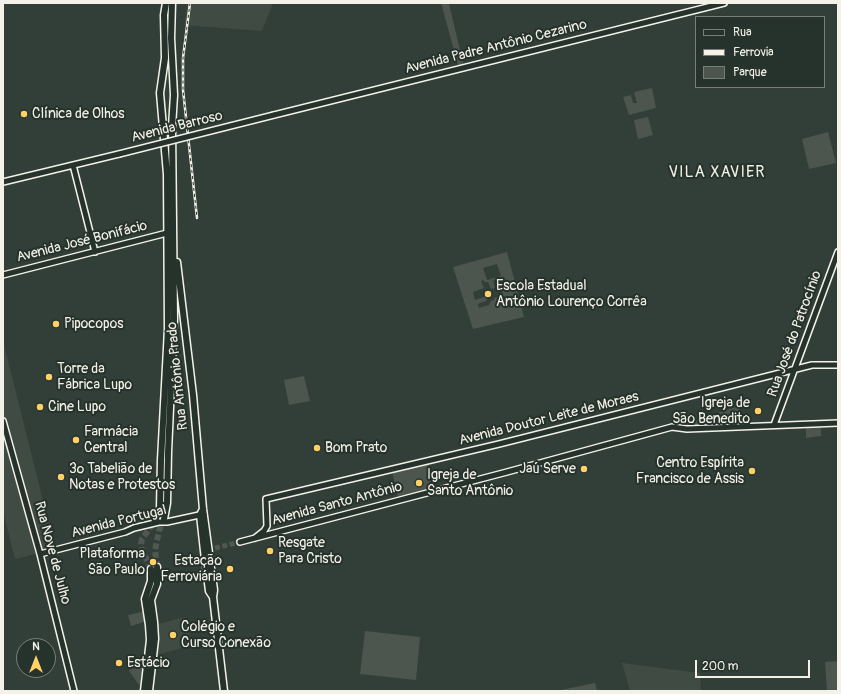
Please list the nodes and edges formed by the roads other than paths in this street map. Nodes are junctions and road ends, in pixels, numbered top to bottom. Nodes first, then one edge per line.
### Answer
1 (166, 3) edge
2 (172, 3) edge
3 (724, 3) edge
4 (162, 84) junction
5 (173, 89) junction
6 (174, 101) junction
7 (161, 102) junction
8 (274, 115) joint
9 (87, 162) junction
10 (73, 164) junction
11 (75, 172) junction
12 (3, 182) edge
13 (167, 233) junction
14 (174, 241) junction
15 (95, 252) junction
16 (838, 252) edge
17 (3, 275) edge
18 (838, 365) edge
19 (794, 370) junction
20 (3, 421) edge
21 (838, 423) edge
22 (774, 425) junction
23 (203, 513) junction
24 (164, 519) tunnel mouth
25 (155, 520) tunnel mouth
26 (267, 526) junction
27 (272, 534) junction
28 (255, 538) junction
29 (240, 542) tunnel mouth
30 (40, 554) junction
31 (157, 567) tunnel mouth
32 (150, 569) tunnel mouth
33 (74, 691) edge
34 (144, 691) edge
35 (149, 691) edge
36 (224, 691) edge

1 - 4 main road
2 - 5 main road
3 - 8 street, Avenida Padre Antônio Cezarino
4 - 5 main road
4 - 7 main road
5 - 6 main road
6 - 7 main road
6 - 14 main road
7 - 13 main road
8 - 9 street, Avenida Barroso, bridge
9 - 10 street, Avenida Barroso
9 - 11 street, Avenida Barroso
10 - 11 street
10 - 12 street, Avenida Barroso
11 - 15 street
13 - 15 street, Avenida José Bonifácio
13 - 25 main road
14 - 23 main road, Rua Antônio Prado
14 - 24 main road
15 - 17 street, Avenida José Bonifácio
16 - 19 street, Rua José do Patrocínio
18 - 19 street, Avenida Doutor Leite de Moraes
19 - 22 street, Rua José do Patrocínio
19 - 26 street, Avenida Doutor Leite de Moraes
20 - 30 street, Rua Nove de Julho
21 - 22 street
22 - 27 street, Avenida Santo Antônio
23 - 30 street, Avenida Portugal
23 - 36 main road, Rua Antônio Prado
26 - 27 street
26 - 28 street
27 - 28 street, Avenida Santo Antônio
28 - 29 street, Avenida Santo Antônio
30 - 33 street, Rua Nove de Julho
31 - 35 main road
32 - 34 main road

